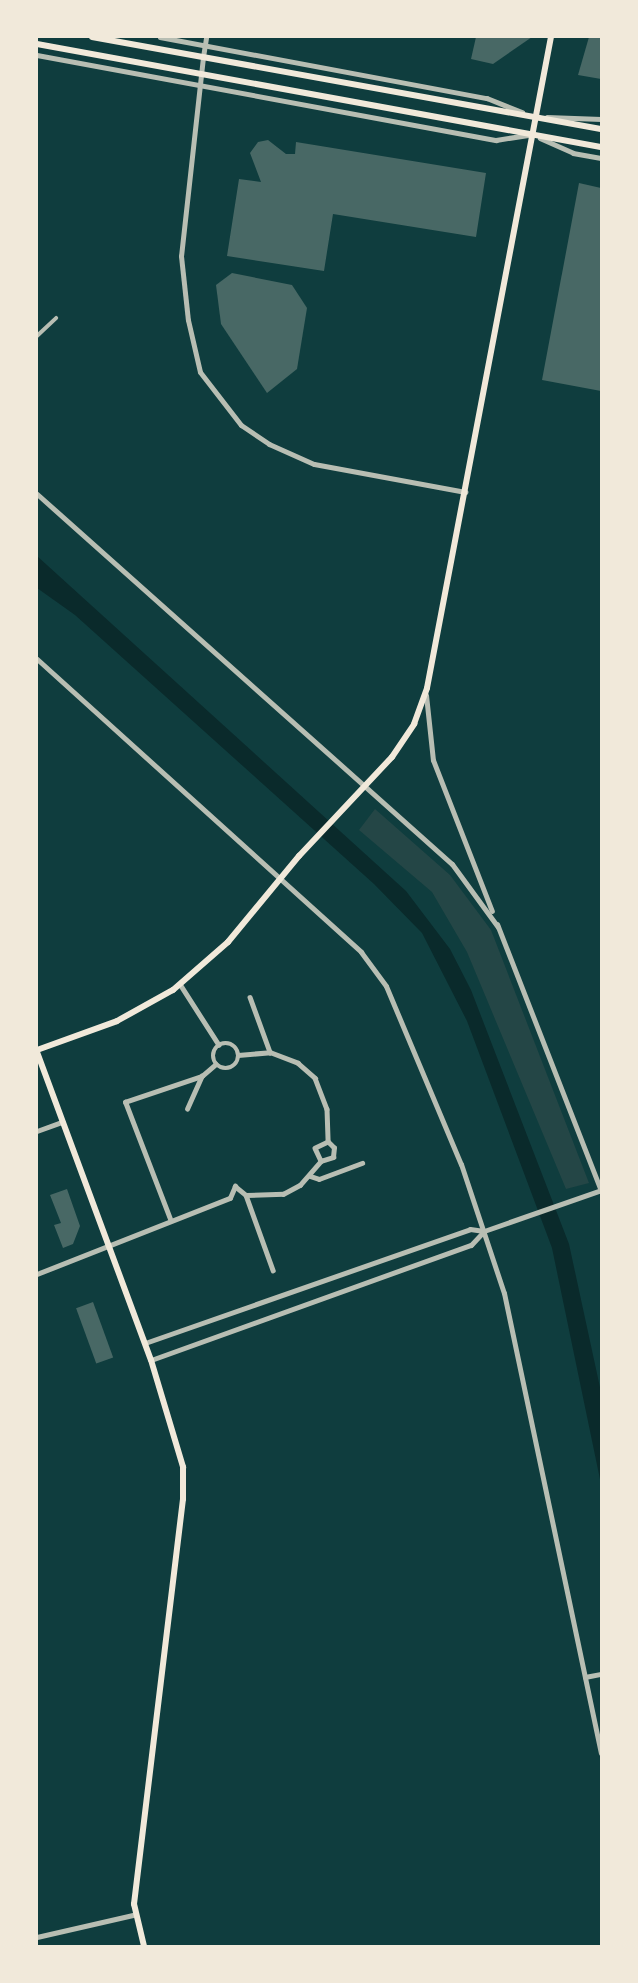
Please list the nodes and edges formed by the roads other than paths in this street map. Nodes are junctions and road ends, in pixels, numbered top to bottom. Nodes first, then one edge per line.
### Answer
1 (92, 37) edge
2 (160, 37) edge
3 (206, 37) edge
4 (551, 37) edge
5 (37, 44) edge
6 (205, 45) junction
7 (37, 55) edge
8 (203, 57) junction
9 (200, 75) junction
10 (198, 87) junction
11 (535, 118) junction
12 (601, 119) edge
13 (601, 129) edge
14 (532, 135) junction
15 (601, 147) edge
16 (601, 158) edge
17 (56, 318) dead end
18 (37, 336) edge
19 (466, 492) junction
20 (37, 494) edge
21 (37, 659) edge
22 (427, 688) junction
23 (363, 786) junction
24 (280, 878) junction
25 (498, 927) junction
26 (180, 984) junction
27 (250, 997) dead end
28 (219, 1045) junction
29 (37, 1051) edge
30 (270, 1052) junction
31 (238, 1055) junction
32 (215, 1064) junction
33 (202, 1076) junction
34 (187, 1109) dead end
35 (62, 1122) junction
36 (37, 1131) edge
37 (328, 1142) junction
38 (321, 1161) junction
39 (362, 1163) dead end
40 (310, 1176) junction
41 (601, 1190) edge
42 (246, 1195) junction
43 (170, 1219) junction
44 (484, 1231) junction
45 (108, 1247) junction
46 (273, 1270) dead end
47 (37, 1274) edge
48 (145, 1343) junction
49 (151, 1360) junction
50 (601, 1674) edge
51 (584, 1678) junction
52 (601, 1753) edge
53 (133, 1915) junction
54 (37, 1937) edge
55 (144, 1946) edge

1 - 8 main road
2 - 6 street
3 - 6 street
4 - 11 main road
5 - 9 main road
6 - 8 street
6 - 11 street
7 - 10 street
8 - 9 street
8 - 11 main road
9 - 10 street
9 - 14 main road
10 - 14 street
10 - 19 street
11 - 12 street
11 - 13 main road
11 - 14 main road
14 - 15 main road
14 - 16 street
14 - 19 main road
17 - 18 street
19 - 22 main road
20 - 23 street
21 - 24 street
22 - 23 main road
22 - 25 street
23 - 24 main road
23 - 25 street
24 - 26 main road
24 - 44 street
25 - 41 street
26 - 28 street
26 - 29 main road
27 - 30 street
28 - 31 street
28 - 32 street
29 - 35 main road
30 - 31 street
30 - 37 street
31 - 32 street
32 - 33 street
33 - 34 street
33 - 43 street
35 - 36 street
35 - 45 main road
37 - 38 street
37 - 38 street
38 - 40 street
39 - 40 street
40 - 42 street
41 - 44 street
42 - 43 street
42 - 46 street
43 - 45 street
44 - 48 street
44 - 49 street
44 - 51 street
45 - 47 street
45 - 48 main road
48 - 49 main road
49 - 53 main road
50 - 51 street
51 - 52 street
53 - 54 street
53 - 55 main road

